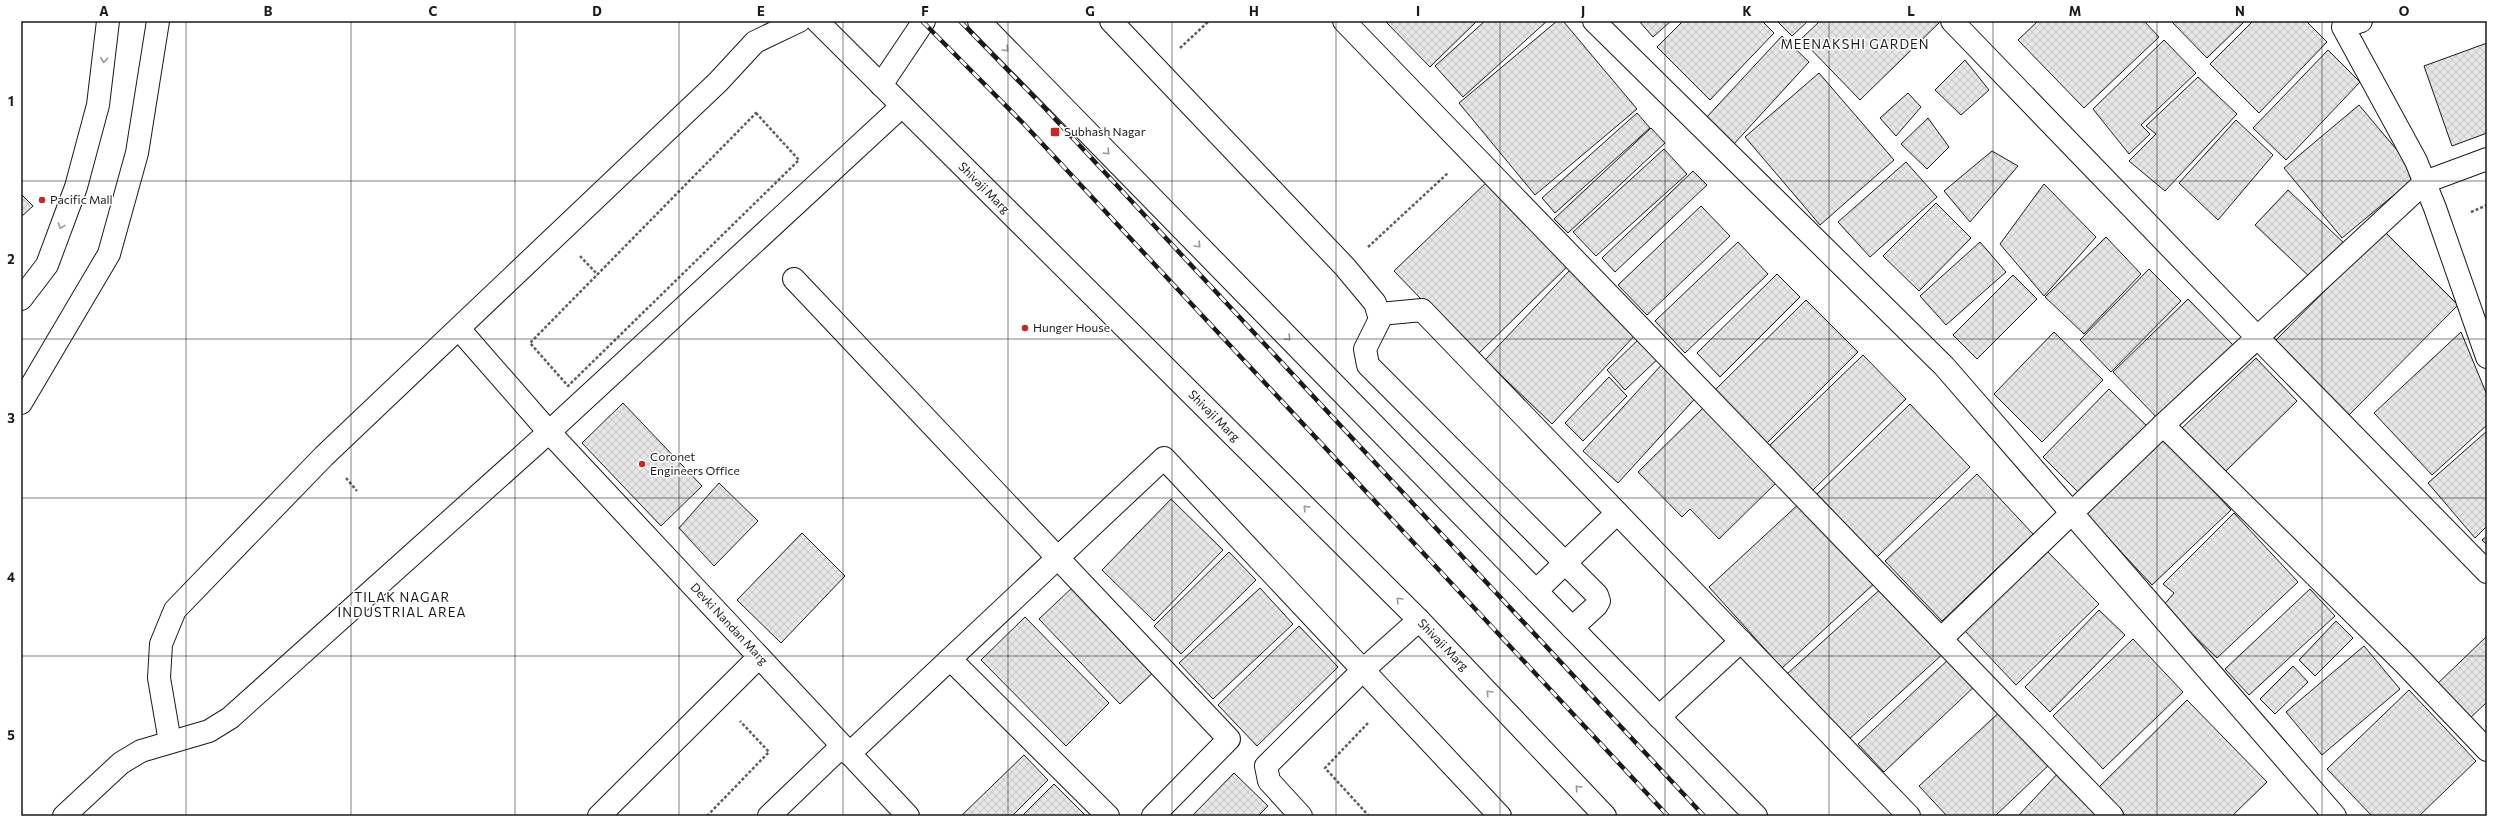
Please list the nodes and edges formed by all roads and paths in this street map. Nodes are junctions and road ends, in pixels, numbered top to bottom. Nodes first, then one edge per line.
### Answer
1 (108, 21) edge
2 (158, 21) edge
3 (799, 21) edge
4 (816, 21) edge
5 (924, 21) edge
6 (979, 21) edge
7 (1111, 21) edge
8 (1209, 21) edge
9 (1344, 21) edge
10 (1594, 21) edge
11 (1952, 21) edge
12 (2347, 23) edge
13 (1156, 71) junction
14 (880, 85) junction
15 (902, 106) junction
16 (2487, 159) edge
17 (1452, 170) dead end
18 (2425, 182) junction
19 (1345, 267) junction
20 (598, 275) joint
21 (794, 280) dead end
22 (21, 299) edge
23 (1380, 314) junction
24 (459, 329) junction
25 (2257, 337) junction
26 (2487, 356) edge
27 (21, 403) edge
28 (2163, 425) junction
29 (549, 432) junction
30 (1617, 513) junction
31 (2071, 513) junction
32 (1058, 558) junction
33 (1564, 562) junction
34 (2487, 572) edge
35 (1536, 591) junction
36 (1420, 620) junction
37 (1572, 628) junction
38 (1941, 639) junction
39 (1741, 641) junction
40 (759, 657) junction
41 (950, 659) junction
42 (1363, 670) junction
43 (1660, 717) junction
44 (739, 720) dead end
45 (1374, 727) dead end
46 (170, 742) junction
47 (846, 750) junction
48 (2487, 750) edge
49 (64, 816) edge
50 (599, 816) edge
51 (707, 816) edge
52 (769, 816) edge
53 (908, 816) edge
54 (1108, 816) edge
55 (1153, 816) edge
56 (1301, 816) edge
57 (1369, 816) edge
58 (1500, 816) edge
59 (1605, 816) edge
60 (1756, 816) edge
61 (1909, 816) edge
62 (2112, 816) edge
63 (2335, 816) edge

1 -> 22 street
2 - 27 street
3 - 24 street
4 - 14 street, Shivaji Marg
5 - 14 street
6 -> 35 street
7 - 13 street
8 - 13 path
9 - 38 street
10 - 31 street
11 - 25 street
12 - 18 street
13 - 19 street
14 - 15 street, Shivaji Marg
15 - 29 street
36 -> 15 street, Shivaji Marg
16 - 18 street
17 - 19 path
18 - 25 street
18 - 26 street
19 - 23 street
20 - 20 path
21 - 32 street
23 - 30 street
23 - 33 street
24 - 29 street, Devki Nandan Marg
24 - 46 street
25 - 28 street
25 - 34 street
28 - 31 street
28 - 48 street
29 - 40 street, Devki Nandan Marg
29 - 46 street
30 - 33 street
30 - 39 street
31 - 38 street
31 - 63 street
32 - 41 street
32 - 42 street
32 - 55 street
33 - 35 street
33 - 37 street
35 - 37 street
36 - 42 street
59 -> 36 street, Shivaji Marg
37 - 43 street
38 - 62 street
39 - 43 street
39 - 61 street
40 - 47 street, Devki Nandan Marg
40 - 50 street
41 - 47 street
41 - 54 street
42 - 56 street
42 - 58 street
43 - 60 street
44 - 51 path
45 - 57 path
46 - 49 street
47 - 52 street
47 - 53 street, Devki Nandan Marg

